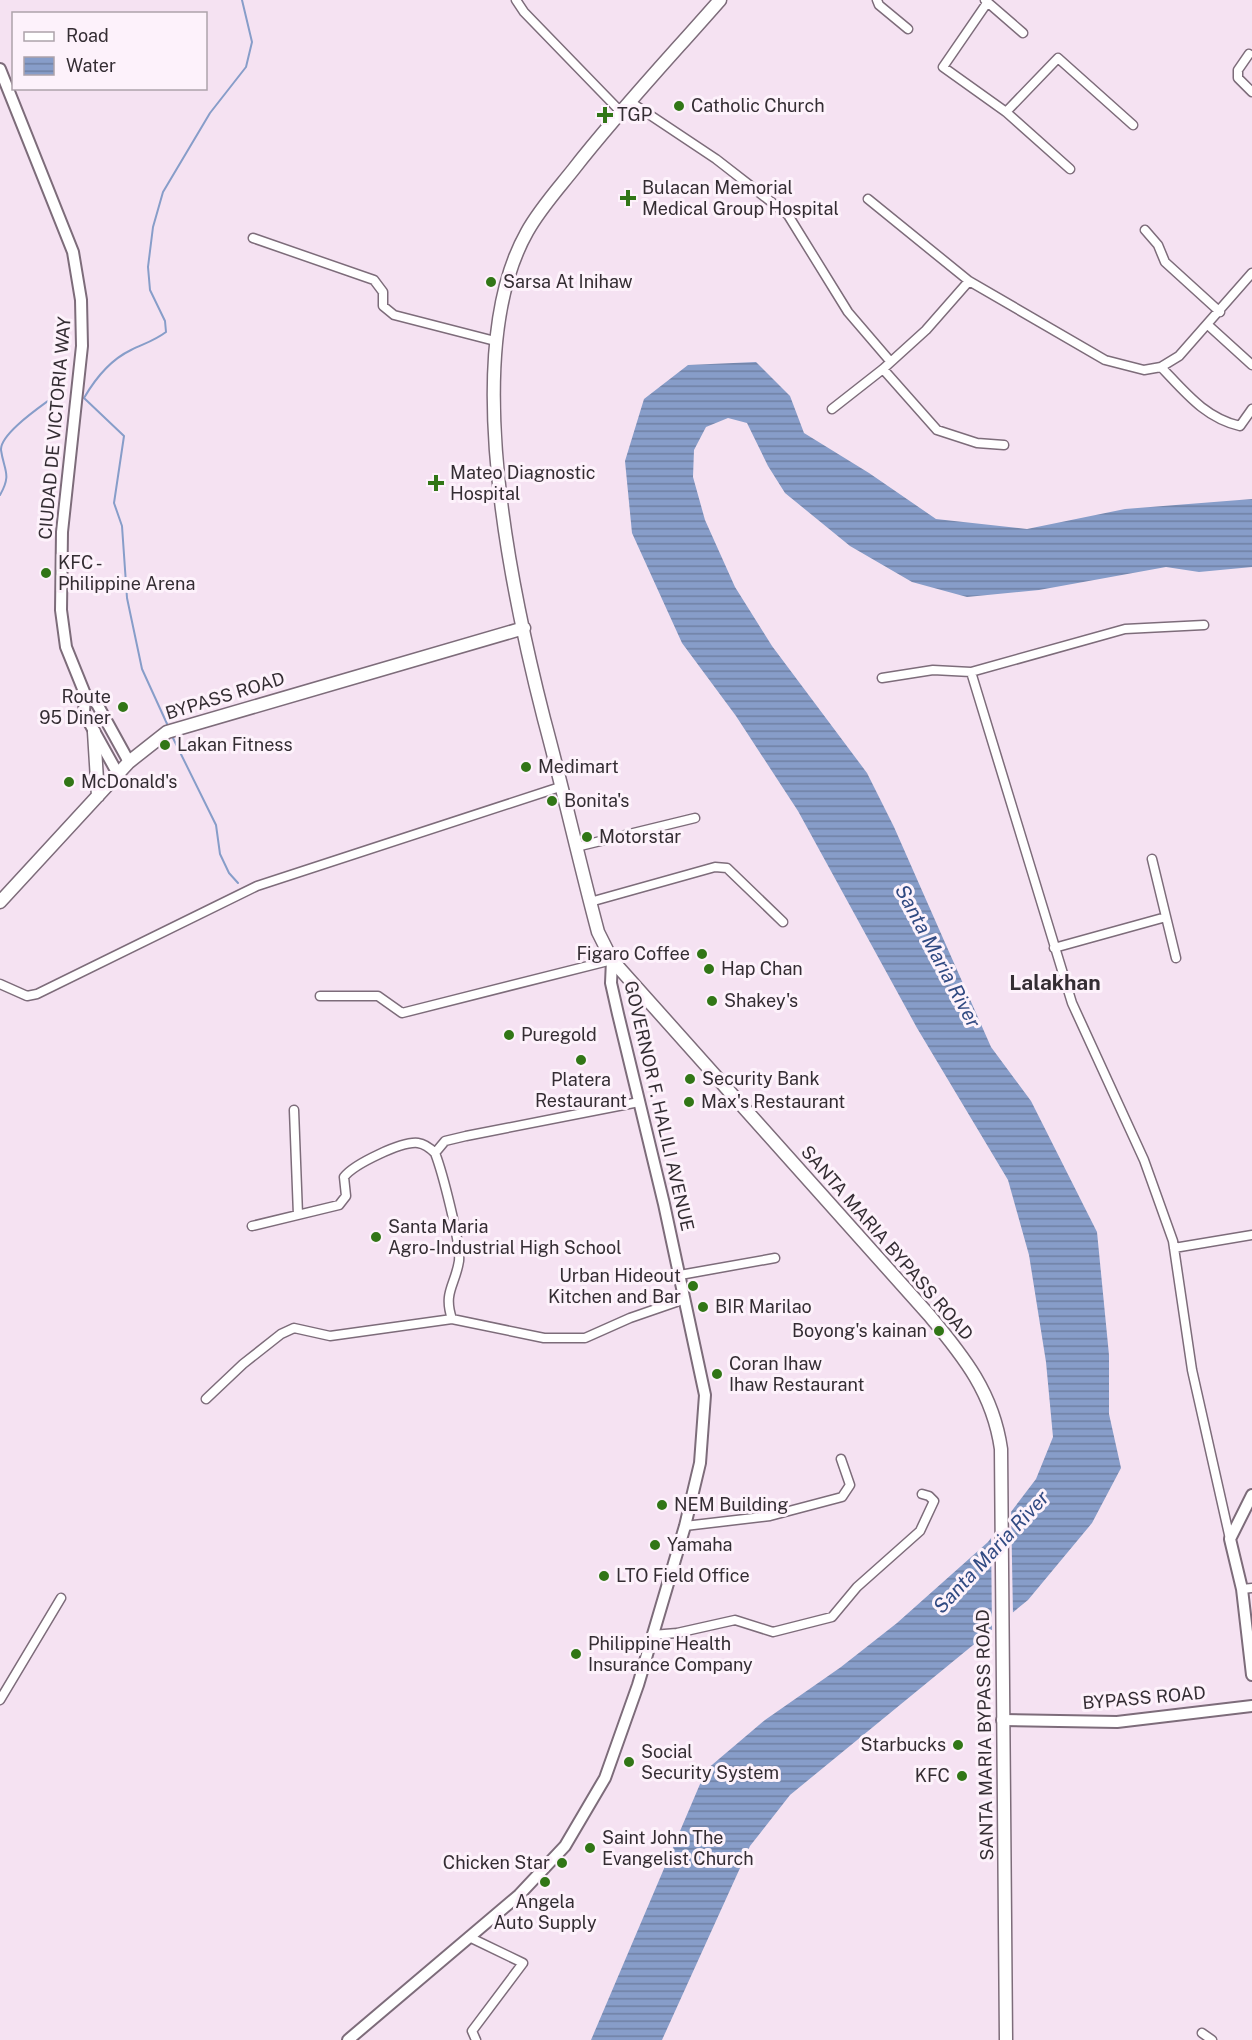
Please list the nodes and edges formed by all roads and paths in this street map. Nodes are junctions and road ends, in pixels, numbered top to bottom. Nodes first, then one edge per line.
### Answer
1 (516, 0) edge
2 (720, 0) edge
3 (877, 0) edge
4 (986, 1) edge
5 (908, 29) dead end
6 (1023, 33) dead end
7 (1249, 54) dead end
8 (0, 69) edge
9 (1252, 92) edge
10 (629, 100) junction
11 (620, 111) junction
12 (1006, 112) junction
13 (1133, 125) dead end
14 (1070, 170) dead end
15 (868, 200) dead end
16 (1145, 230) dead end
17 (253, 238) dead end
18 (1252, 273) edge
19 (969, 281) junction
20 (1220, 312) junction
21 (1209, 325) junction
22 (495, 341) junction
23 (890, 361) junction
24 (1252, 365) edge
25 (1161, 367) junction
26 (883, 369) junction
27 (832, 409) dead end
28 (1252, 409) edge
29 (1004, 445) dead end
30 (1204, 625) dead end
31 (524, 628) junction
32 (971, 672) junction
33 (882, 678) dead end
34 (85, 694) junction
35 (94, 732) junction
36 (129, 762) junction
37 (118, 774) junction
38 (560, 787) junction
39 (98, 796) junction
40 (695, 818) dead end
41 (576, 847) junction
42 (1152, 859) dead end
43 (0, 902) edge
44 (590, 902) junction
45 (1166, 917) junction
46 (783, 922) dead end
47 (1054, 948) junction
48 (1176, 958) dead end
49 (612, 960) junction
50 (0, 984) edge
51 (320, 996) dead end
52 (639, 1102) junction
53 (294, 1110) dead end
54 (435, 1153) junction
55 (298, 1215) junction
56 (252, 1226) dead end
57 (1252, 1235) edge
58 (1174, 1248) junction
59 (775, 1258) dead end
60 (680, 1275) junction
61 (685, 1299) junction
62 (452, 1319) junction
63 (206, 1399) dead end
64 (841, 1459) dead end
65 (922, 1494) dead end
66 (1252, 1495) edge
67 (684, 1526) junction
68 (1230, 1539) junction
69 (1247, 1588) edge
70 (61, 1598) dead end
71 (652, 1635) junction
72 (1252, 1675) edge
73 (0, 1700) edge
74 (1252, 1706) edge
75 (1002, 1720) junction
76 (469, 1937) junction
77 (1202, 2033) dead end
78 (348, 2040) edge
79 (476, 2040) edge
80 (1006, 2040) edge
81 (1212, 2040) edge

1 - 11 street
2 - 10 main road, GOVERNOR F. HALILI AVENUE
3 - 5 street
4 - 6 street
4 - 12 street
7 - 9 street
8 - 34 main road, CIUDAD DE VICTORIA WAY
10 - 11 main road, GOVERNOR F. HALILI AVENUE
10 - 23 street
11 - 22 main road, GOVERNOR F. HALILI AVENUE
12 - 13 street
12 - 14 street
15 - 19 street
16 - 20 street
17 - 22 street
18 - 20 street
19 - 23 street
19 - 25 street
20 - 21 street
21 - 24 street
21 - 25 street
22 - 31 main road, GOVERNOR F. HALILI AVENUE
23 - 26 street
25 - 28 street
26 - 27 street
26 - 29 street
30 - 32 street
31 - 36 main road, BYPASS ROAD
31 - 38 main road, GOVERNOR F. HALILI AVENUE
32 - 33 street
32 - 47 street
34 - 35 main road, CIUDAD DE VICTORIA WAY
34 - 36 main road, CIUDAD DE VICTORIA WAY
35 - 37 main road, CIUDAD DE VICTORIA WAY
35 - 39 main road
36 - 37 main road, BYPASS ROAD
37 - 39 main road, BYPASS ROAD
38 - 41 main road, GOVERNOR F. HALILI AVENUE
38 - 50 street
39 - 43 main road, BYPASS ROAD
40 - 41 street
41 - 44 main road, GOVERNOR F. HALILI AVENUE
42 - 45 street
44 - 46 street
44 - 49 main road, GOVERNOR F. HALILI AVENUE
45 - 47 street
45 - 48 street
47 - 58 street
49 - 51 street
49 - 52 main road, GOVERNOR F. HALILI AVENUE
49 - 75 main road, SANTA MARIA BYPASS ROAD
52 - 54 street
52 - 60 main road, GOVERNOR F. HALILI AVENUE
53 - 55 street
54 - 55 street
54 - 62 street
55 - 56 street
57 - 58 street
58 - 68 street
59 - 60 street
60 - 61 main road, GOVERNOR F. HALILI AVENUE
61 - 62 street
61 - 67 main road, GOVERNOR F. HALILI AVENUE
62 - 63 street
64 - 67 street
65 - 71 street
66 - 68 main road
67 - 71 main road, GOVERNOR F. HALILI AVENUE
68 - 69 main road
69 - 72 main road
70 - 73 street
71 - 76 main road, GOVERNOR F. HALILI AVENUE
74 - 75 main road, BYPASS ROAD
75 - 80 main road, SANTA MARIA BYPASS ROAD
76 - 78 main road, GOVERNOR F. HALILI AVENUE
76 - 79 street
77 - 81 street

